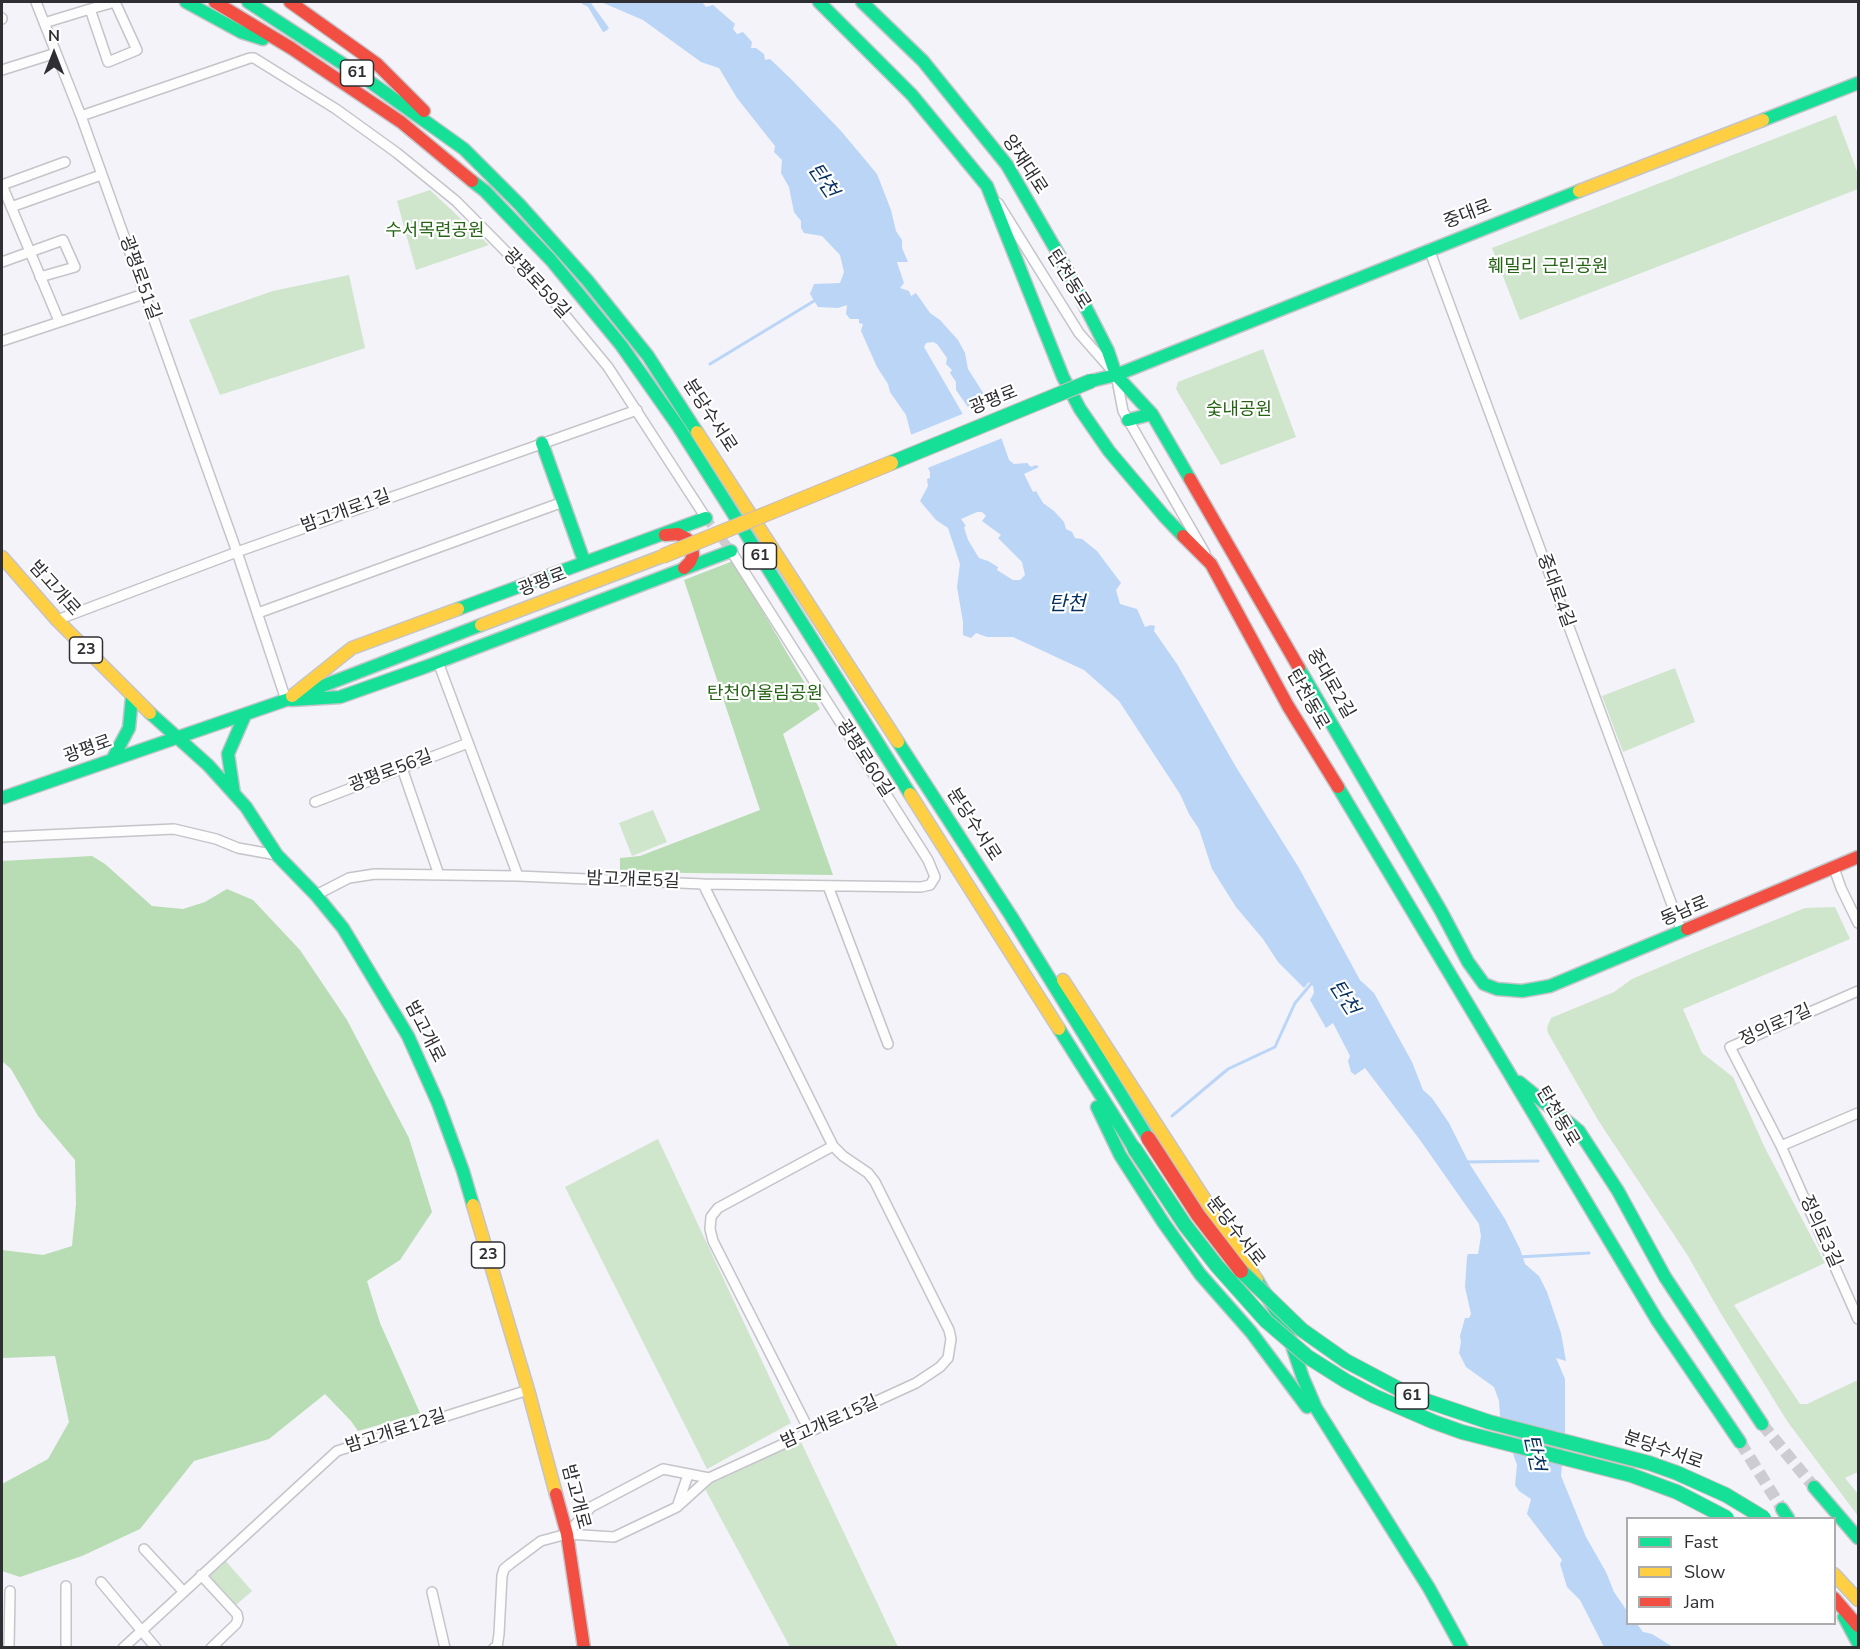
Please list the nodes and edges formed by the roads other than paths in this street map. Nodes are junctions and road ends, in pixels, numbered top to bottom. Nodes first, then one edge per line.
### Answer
1 (36, 2) edge
2 (186, 2) edge
3 (215, 2) edge
4 (248, 2) edge
5 (291, 2) edge
6 (819, 2) edge
7 (862, 2) edge
8 (90, 9) junction
9 (44, 22) junction
10 (291, 48) junction
11 (56, 53) junction
12 (2, 70) edge
13 (1858, 83) edge
14 (81, 116) junction
15 (464, 149) junction
16 (65, 162) dead end
17 (101, 175) junction
18 (2, 185) edge
19 (987, 186) junction
20 (11, 207) junction
21 (1429, 249) junction
22 (30, 252) junction
23 (2, 262) edge
24 (40, 277) junction
25 (144, 294) junction
26 (59, 321) junction
27 (2, 341) edge
28 (1116, 375) junction
29 (1091, 381) joint
30 (637, 410) junction
31 (1152, 414) junction
32 (1128, 420) junction
33 (542, 443) junction
34 (563, 502) junction
35 (706, 518) joint
36 (656, 535) junction
37 (731, 551) joint
38 (237, 552) junction
39 (2, 557) edge
40 (584, 561) junction
41 (1211, 564) junction
42 (684, 569) junction
43 (258, 613) junction
44 (57, 620) junction
45 (438, 662) junction
46 (132, 697) junction
47 (286, 700) junction
48 (245, 715) junction
49 (177, 737) junction
50 (468, 744) junction
51 (112, 760) junction
52 (402, 768) junction
53 (4, 793) edge
54 (234, 794) junction
55 (315, 802) dead end
56 (2, 837) edge
57 (277, 855) junction
58 (1858, 857) edge
59 (1834, 868) junction
60 (439, 875) junction
61 (518, 876) junction
62 (935, 877) joint
63 (703, 884) junction
64 (828, 886) junction
65 (316, 895) junction
66 (1011, 916) junction
67 (1858, 923) edge
68 (1682, 932) junction
69 (1522, 991) joint
70 (1858, 991) edge
71 (1065, 1038) junction
72 (888, 1044) dead end
73 (1511, 1076) junction
74 (1858, 1113) edge
75 (833, 1146) junction
76 (1781, 1146) junction
77 (1858, 1319) edge
78 (528, 1390) junction
79 (1762, 1424) tunnel mouth
80 (810, 1432) junction
81 (1740, 1442) tunnel mouth
82 (688, 1475) junction
83 (709, 1478) junction
84 (1814, 1487) tunnel mouth
85 (677, 1507) junction
86 (1725, 1517) edge
87 (1762, 1517) edge
88 (567, 1534) junction
89 (1858, 1538) edge
90 (144, 1549) dead end
91 (201, 1575) junction
92 (1836, 1577) edge
93 (101, 1582) dead end
94 (66, 1586) dead end
95 (10, 1591) dead end
96 (183, 1591) junction
97 (432, 1592) dead end
98 (1858, 1599) edge
99 (1836, 1602) edge
100 (1836, 1604) edge
101 (1858, 1626) edge
102 (142, 1630) junction
103 (1858, 1643) edge
104 (9, 1647) edge
105 (66, 1647) edge
106 (123, 1647) edge
107 (156, 1647) edge
108 (211, 1647) edge
109 (445, 1647) edge
110 (494, 1647) edge
111 (584, 1647) edge
112 (1456, 1647) edge
113 (1462, 1647) edge

1 - 9 street, 광평로51길
2 - 10 main road
3 - 10 main road, 분당수서로 / 61
4 - 15 main road, 분당수서로 / 61
5 - 15 main road
6 - 19 main road, 탄천동로
7 - 28 main road, 양재대로
8 - 8 street
8 - 9 street
9 - 11 street, 광평로51길
10 - 71 main road, 분당수서로 / 61
11 - 12 street
11 - 14 street, 광평로51길
13 - 21 main road, 중대로
14 - 17 street, 광평로51길
14 - 30 street, 광평로59길
15 - 66 main road, 분당수서로 / 61
16 - 18 street
17 - 20 street
17 - 25 street, 광평로51길
18 - 20 street
19 - 28 street, 탄천동로
19 - 41 main road
20 - 22 street
21 - 28 main road, 중대로
21 - 68 street, 중대로4길
22 - 23 street
22 - 24 street
22 - 24 street
24 - 26 street
25 - 26 street
25 - 38 street, 광평로51길
26 - 27 street
28 - 29 main road, 중대로
28 - 31 main road, 중대로2길
28 - 32 street, 탄천동로
29 - 47 main road, 광평로, bridge
30 - 33 street, 밤고개로1길
30 - 35 street, 광평로59길
31 - 32 main road
31 - 69 main road, 중대로2길
32 - 41 street, 탄천동로
33 - 34 main road, 광평로
33 - 38 street, 밤고개로1길
34 - 40 main road, 광평로
34 - 43 street
35 - 36 main road
36 - 40 main road
36 - 42 main road
37 - 42 main road
37 - 62 street, 광평로60길
38 - 43 street, 광평로51길
38 - 44 street, 밤고개로1길
39 - 44 main road, 밤고개로 / 23
40 - 47 main road
41 - 73 main road, 탄천동로
42 - 45 main road
43 - 47 street, 광평로51길
44 - 46 main road, 밤고개로 / 23
45 - 47 main road
45 - 50 street
46 - 49 main road, 밤고개로 / 23
46 - 51 main road
47 - 48 main road, 광평로
48 - 49 main road, 광평로
48 - 54 main road
49 - 51 main road, 광평로
49 - 54 main road, 밤고개로 / 23
50 - 52 street, 광평로56길
50 - 61 street
51 - 53 main road, 광평로
52 - 55 street, 광평로56길
52 - 60 street
54 - 57 main road, 밤고개로 / 23
56 - 57 street
57 - 65 main road, 밤고개로 / 23
58 - 59 main road, 동남로
59 - 67 street
59 - 68 main road, 동남로
60 - 61 street, 밤고개로5길
60 - 65 street, 밤고개로5길
61 - 63 street, 밤고개로5길
62 - 64 street, 밤고개로5길
63 - 64 street, 밤고개로5길
63 - 75 street
64 - 72 street
65 - 78 main road, 밤고개로 / 23
66 - 87 main road, 분당수서로 / 61, bridge
66 - 113 main road
68 - 69 main road, 동남로
70 - 76 street, 정의로7길
71 - 86 main road, 분당수서로 / 61, bridge
71 - 112 main road
73 - 79 main road
73 - 81 main road, 탄천동로
74 - 76 street
75 - 80 street
75 - 80 street, 밤고개로15길
76 - 77 street, 정의로3길
78 - 88 main road, 밤고개로 / 23
78 - 91 street, 밤고개로12길
80 - 83 street, 밤고개로15길
82 - 83 street
82 - 85 street
82 - 88 street
83 - 85 street
84 - 89 main road
85 - 88 street
88 - 110 street
88 - 111 main road, 밤고개로 / 23
90 - 96 street
91 - 96 street, 밤고개로12길
91 - 108 street
92 - 98 main road
93 - 102 street
94 - 105 street
95 - 104 street
96 - 102 street, 밤고개로12길
97 - 109 street
99 - 101 main road
100 - 103 main road
102 - 106 street, 밤고개로12길
102 - 107 street

